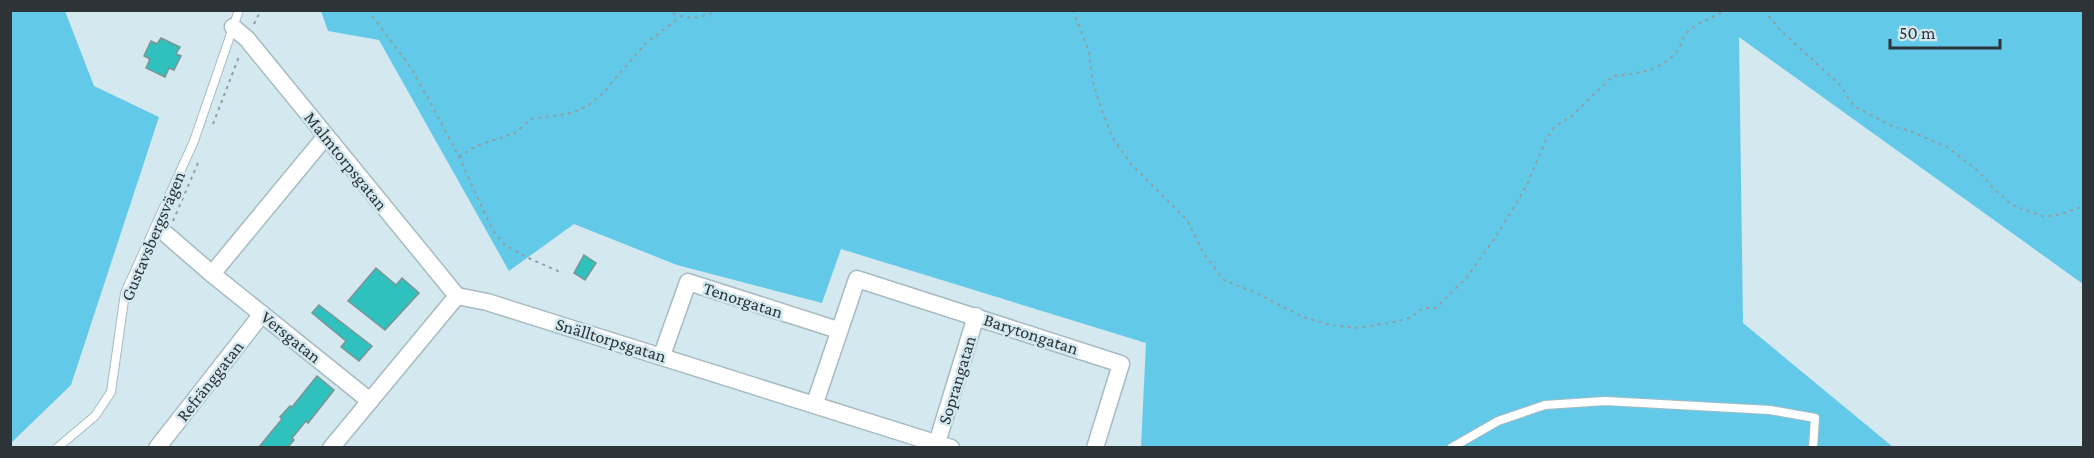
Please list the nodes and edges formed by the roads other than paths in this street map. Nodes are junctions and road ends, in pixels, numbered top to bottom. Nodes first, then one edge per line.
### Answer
1 (239, 10) edge
2 (233, 27) junction
3 (326, 136) junction
4 (167, 235) dead end
5 (212, 274) junction
6 (457, 296) junction
7 (262, 314) junction
8 (976, 316) junction
9 (838, 330) junction
10 (662, 355) junction
11 (370, 401) junction
12 (815, 404) junction
13 (944, 445) edge
14 (57, 447) edge
15 (157, 447) edge
16 (332, 447) edge
17 (1095, 447) edge
18 (1451, 447) edge
19 (1813, 447) edge

1 - 2 lane, Gustavsbergsvägen
2 - 3 street, Malmtorpsgatan
2 - 14 lane, Gustavsbergsvägen
3 - 5 street
3 - 6 street, Malmtorpsgatan
4 - 5 street, Versgatan
5 - 7 street, Versgatan
6 - 10 street, Snälltorpsgatan
6 - 11 street
7 - 11 street, Versgatan
7 - 15 street, Refränggatan
8 - 9 street, Barytongatan
8 - 13 street, Soprangatan
8 - 17 street, Barytongatan
9 - 10 street, Tenorgatan
9 - 12 street
10 - 12 street, Snälltorpsgatan
11 - 16 street
12 - 13 street, Snälltorpsgatan
18 - 19 lane

